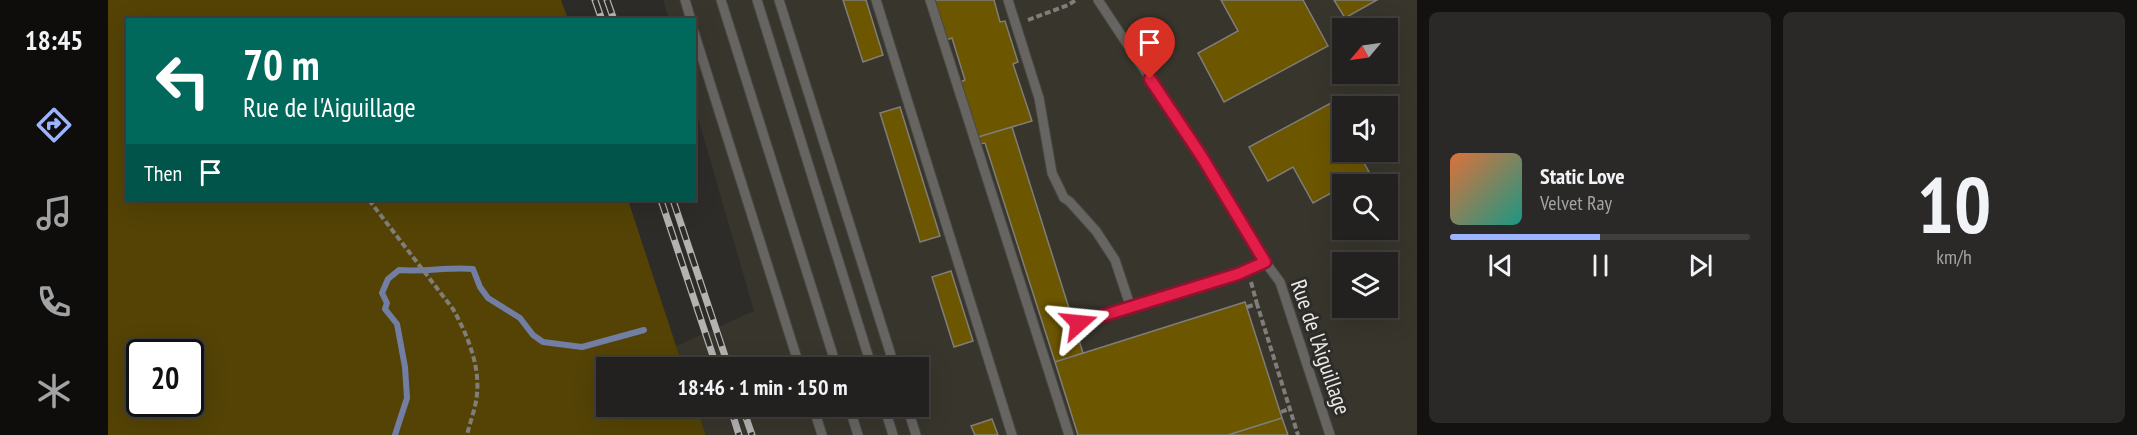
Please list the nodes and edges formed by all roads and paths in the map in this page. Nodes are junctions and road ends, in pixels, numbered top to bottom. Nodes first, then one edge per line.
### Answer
1 (685, 0) edge
2 (721, 0) edge
3 (757, 0) edge
4 (779, 0) edge
5 (876, 0) edge
6 (930, 0) edge
7 (1008, 0) edge
8 (1076, 0) edge
9 (1098, 0) edge
10 (690, 18) edge
11 (1025, 21) dead end
12 (696, 38) edge
13 (370, 201) edge
14 (1265, 262) junction
15 (1248, 270) junction
16 (1257, 304) junction
17 (1247, 307) dead end
18 (1131, 308) junction
19 (1079, 323) dead end
20 (797, 357) edge
21 (834, 357) edge
22 (869, 357) edge
23 (892, 357) edge
24 (1289, 409) junction
25 (1281, 412) dead end
26 (816, 417) edge
27 (852, 417) edge
28 (887, 417) edge
29 (910, 417) edge
30 (467, 435) edge
31 (822, 435) edge
32 (858, 435) edge
33 (893, 435) edge
34 (916, 435) edge
35 (1012, 435) edge
36 (1068, 435) edge
37 (1298, 435) edge
38 (1330, 435) edge

1 - 10 lane
2 - 21 lane
3 - 22 lane
4 - 23 lane
5 - 35 lane
6 - 36 lane
7 - 18 lane
8 - 11 path
9 - 14 lane, Rue de l'Aiguillage
12 - 20 lane
13 - 30 path
14 - 15 lane
14 - 38 lane, Rue de l'Aiguillage
15 - 16 path
15 - 18 lane
16 - 17 path
16 - 24 path
18 - 19 lane
24 - 25 path
24 - 37 path
26 - 31 lane
27 - 32 lane
28 - 33 lane
29 - 34 lane

